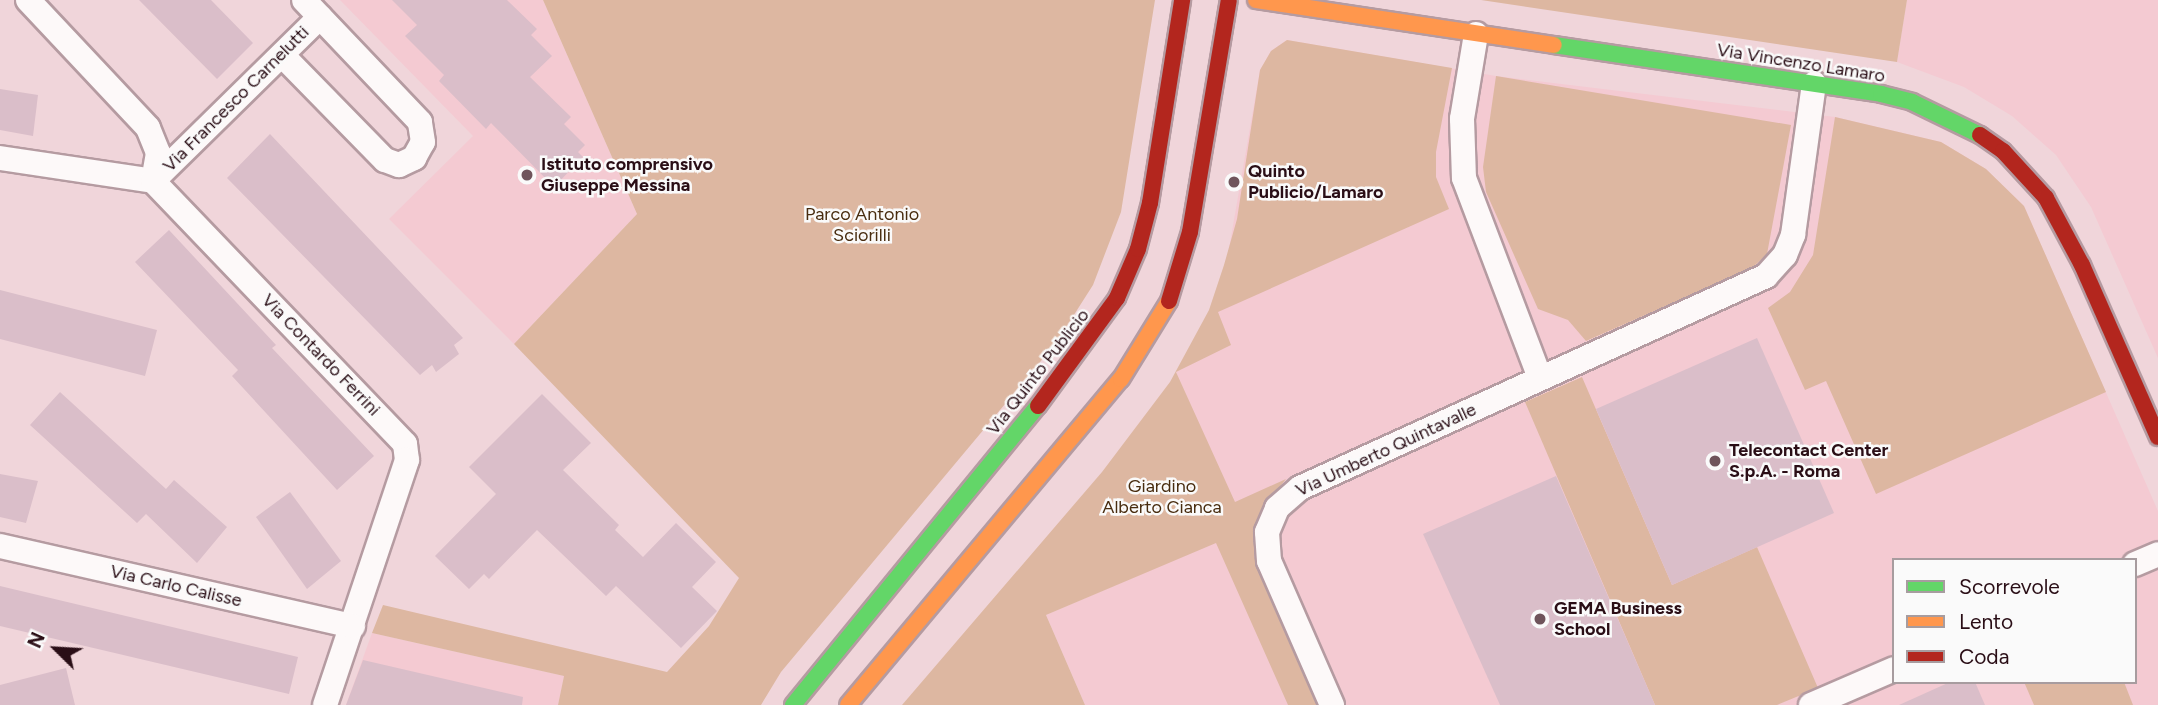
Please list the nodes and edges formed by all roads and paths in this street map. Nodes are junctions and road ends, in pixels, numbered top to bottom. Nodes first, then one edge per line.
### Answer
1 (28, 0) edge
2 (1182, 0) edge
3 (1229, 0) edge
4 (1256, 0) edge
5 (312, 8) edge
6 (1476, 34) junction
7 (282, 55) junction
8 (1814, 83) junction
9 (0, 158) edge
10 (153, 181) junction
11 (1540, 378) junction
12 (2158, 437) edge
13 (0, 546) edge
14 (2158, 554) edge
15 (2137, 563) edge
16 (353, 626) junction
17 (1892, 670) edge
18 (325, 705) edge
19 (793, 705) edge
20 (848, 705) edge
21 (1332, 705) edge
22 (1811, 705) edge

1 - 10 street
2 - 19 street, Via Quinto Publicio
3 - 20 street
4 - 6 street, Via Vincenzo Lamaro
5 - 7 street, Via Francesco Carnelutti
5 - 7 street
6 - 8 street, Via Vincenzo Lamaro
6 - 11 street
7 - 10 street, Via Francesco Carnelutti
8 - 11 street, Via Umberto Quintavalle
8 - 12 street, Via Vincenzo Lamaro
9 - 10 street
10 - 16 street, Via Contardo Ferrini
11 - 21 street, Via Umberto Quintavalle
13 - 16 street, Via Carlo Calisse
14 - 15 street
16 - 18 street, Via Contardo Ferrini
17 - 22 street

